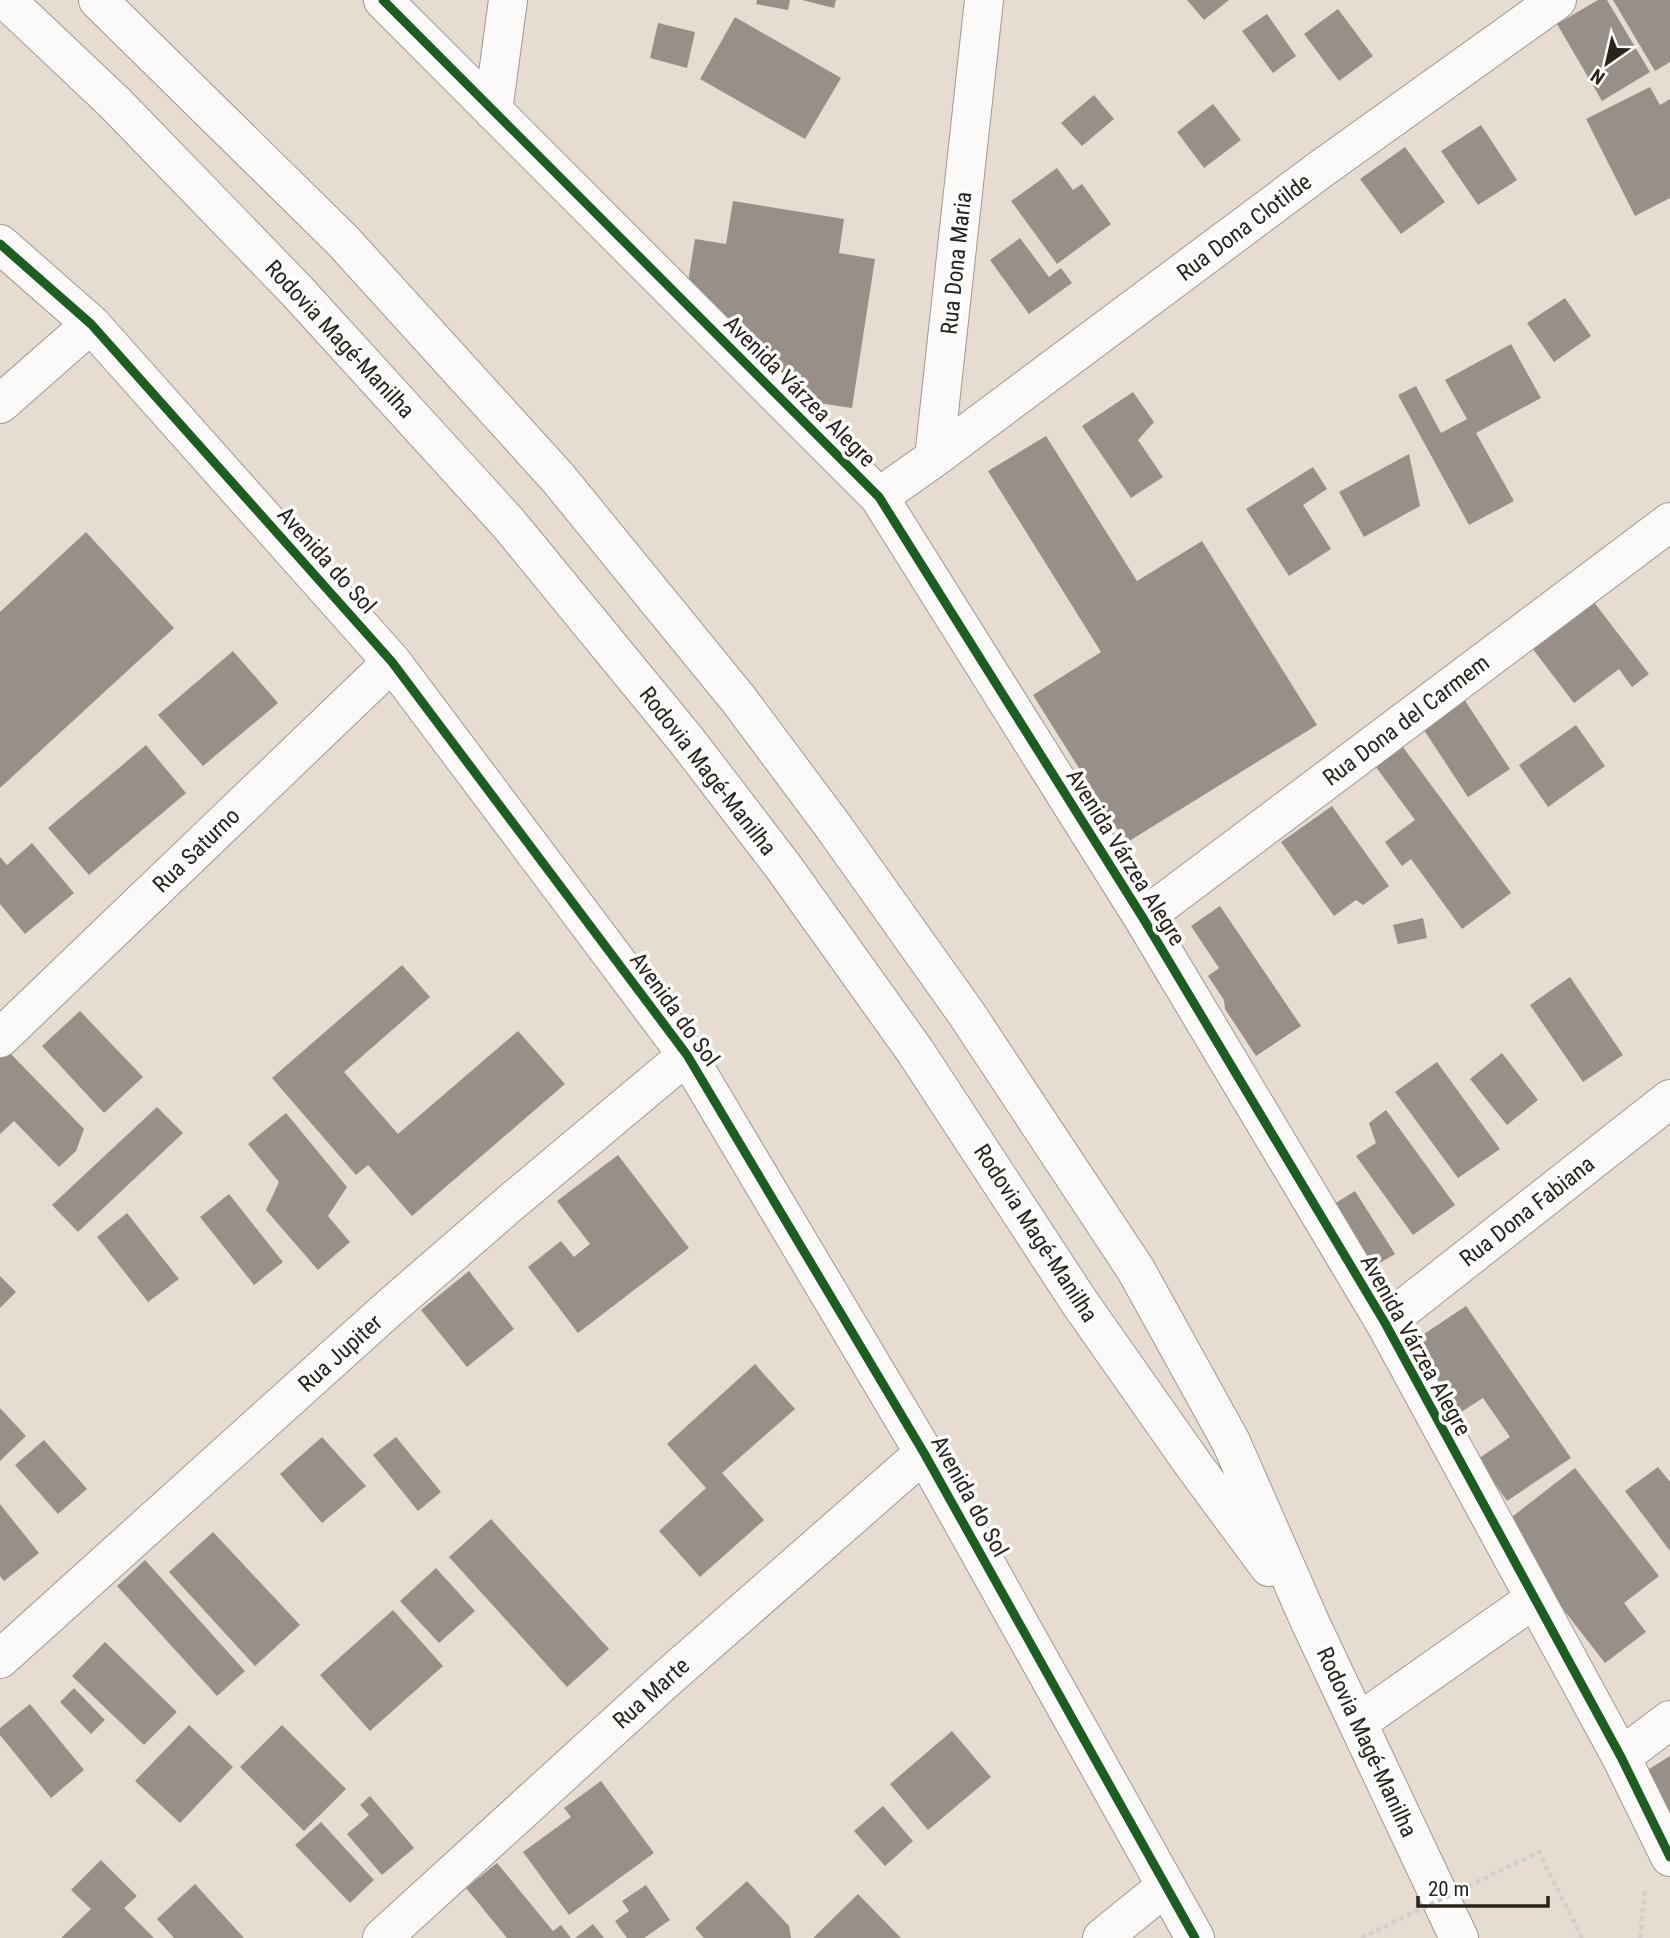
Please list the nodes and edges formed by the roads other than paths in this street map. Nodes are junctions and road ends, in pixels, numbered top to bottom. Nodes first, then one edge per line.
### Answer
1 (6, 0) edge
2 (98, 0) edge
3 (383, 0) edge
4 (508, 0) edge
5 (984, 0) edge
6 (1557, 0) edge
7 (493, 111) junction
8 (0, 244) edge
9 (91, 324) junction
10 (0, 404) edge
11 (934, 458) junction
12 (879, 497) junction
13 (1670, 522) edge
14 (392, 662) junction
15 (1143, 918) junction
16 (0, 1038) edge
17 (687, 1055) junction
18 (1670, 1099) edge
19 (1384, 1323) junction
20 (924, 1453) junction
21 (1534, 1599) junction
22 (1310, 1622) junction
23 (0, 1659) edge
24 (1670, 1720) edge
25 (1359, 1722) junction
26 (1621, 1757) junction
27 (1670, 1857) edge
28 (1166, 1886) junction
29 (382, 1938) edge
30 (1102, 1938) edge
31 (1195, 1938) edge
32 (1459, 1938) edge

1 - 22 main road, Rodovia Magé-Manilha
2 - 22 main road, Rodovia Magé-Manilha
3 - 7 main road, Avenida Várzea Alegre
4 - 7 main road
5 - 11 main road, Rua Dona Maria
6 - 11 main road, Rua Dona Clotilde
7 - 12 main road, Avenida Várzea Alegre
8 - 9 main road, Avenida do Sol
9 - 10 main road
9 - 14 main road, Avenida do Sol
11 - 12 main road
12 - 15 main road, Avenida Várzea Alegre
13 - 15 main road, Rua Dona del Carmem
14 - 16 main road, Rua Saturno
14 - 17 main road, Avenida do Sol
15 - 19 main road, Avenida Várzea Alegre
17 - 20 main road, Avenida do Sol
17 - 23 main road, Rua Jupiter
18 - 19 main road, Rua Dona Fabiana
19 - 21 main road, Avenida Várzea Alegre
20 - 28 main road, Avenida do Sol
20 - 29 main road, Rua Marte
21 - 25 main road
21 - 26 main road, Avenida Várzea Alegre
22 - 25 main road, Rodovia Magé-Manilha
24 - 26 main road
25 - 32 main road, Rodovia Magé-Manilha
26 - 27 main road, Avenida Várzea Alegre
28 - 30 main road
28 - 31 main road, Avenida do Sol

